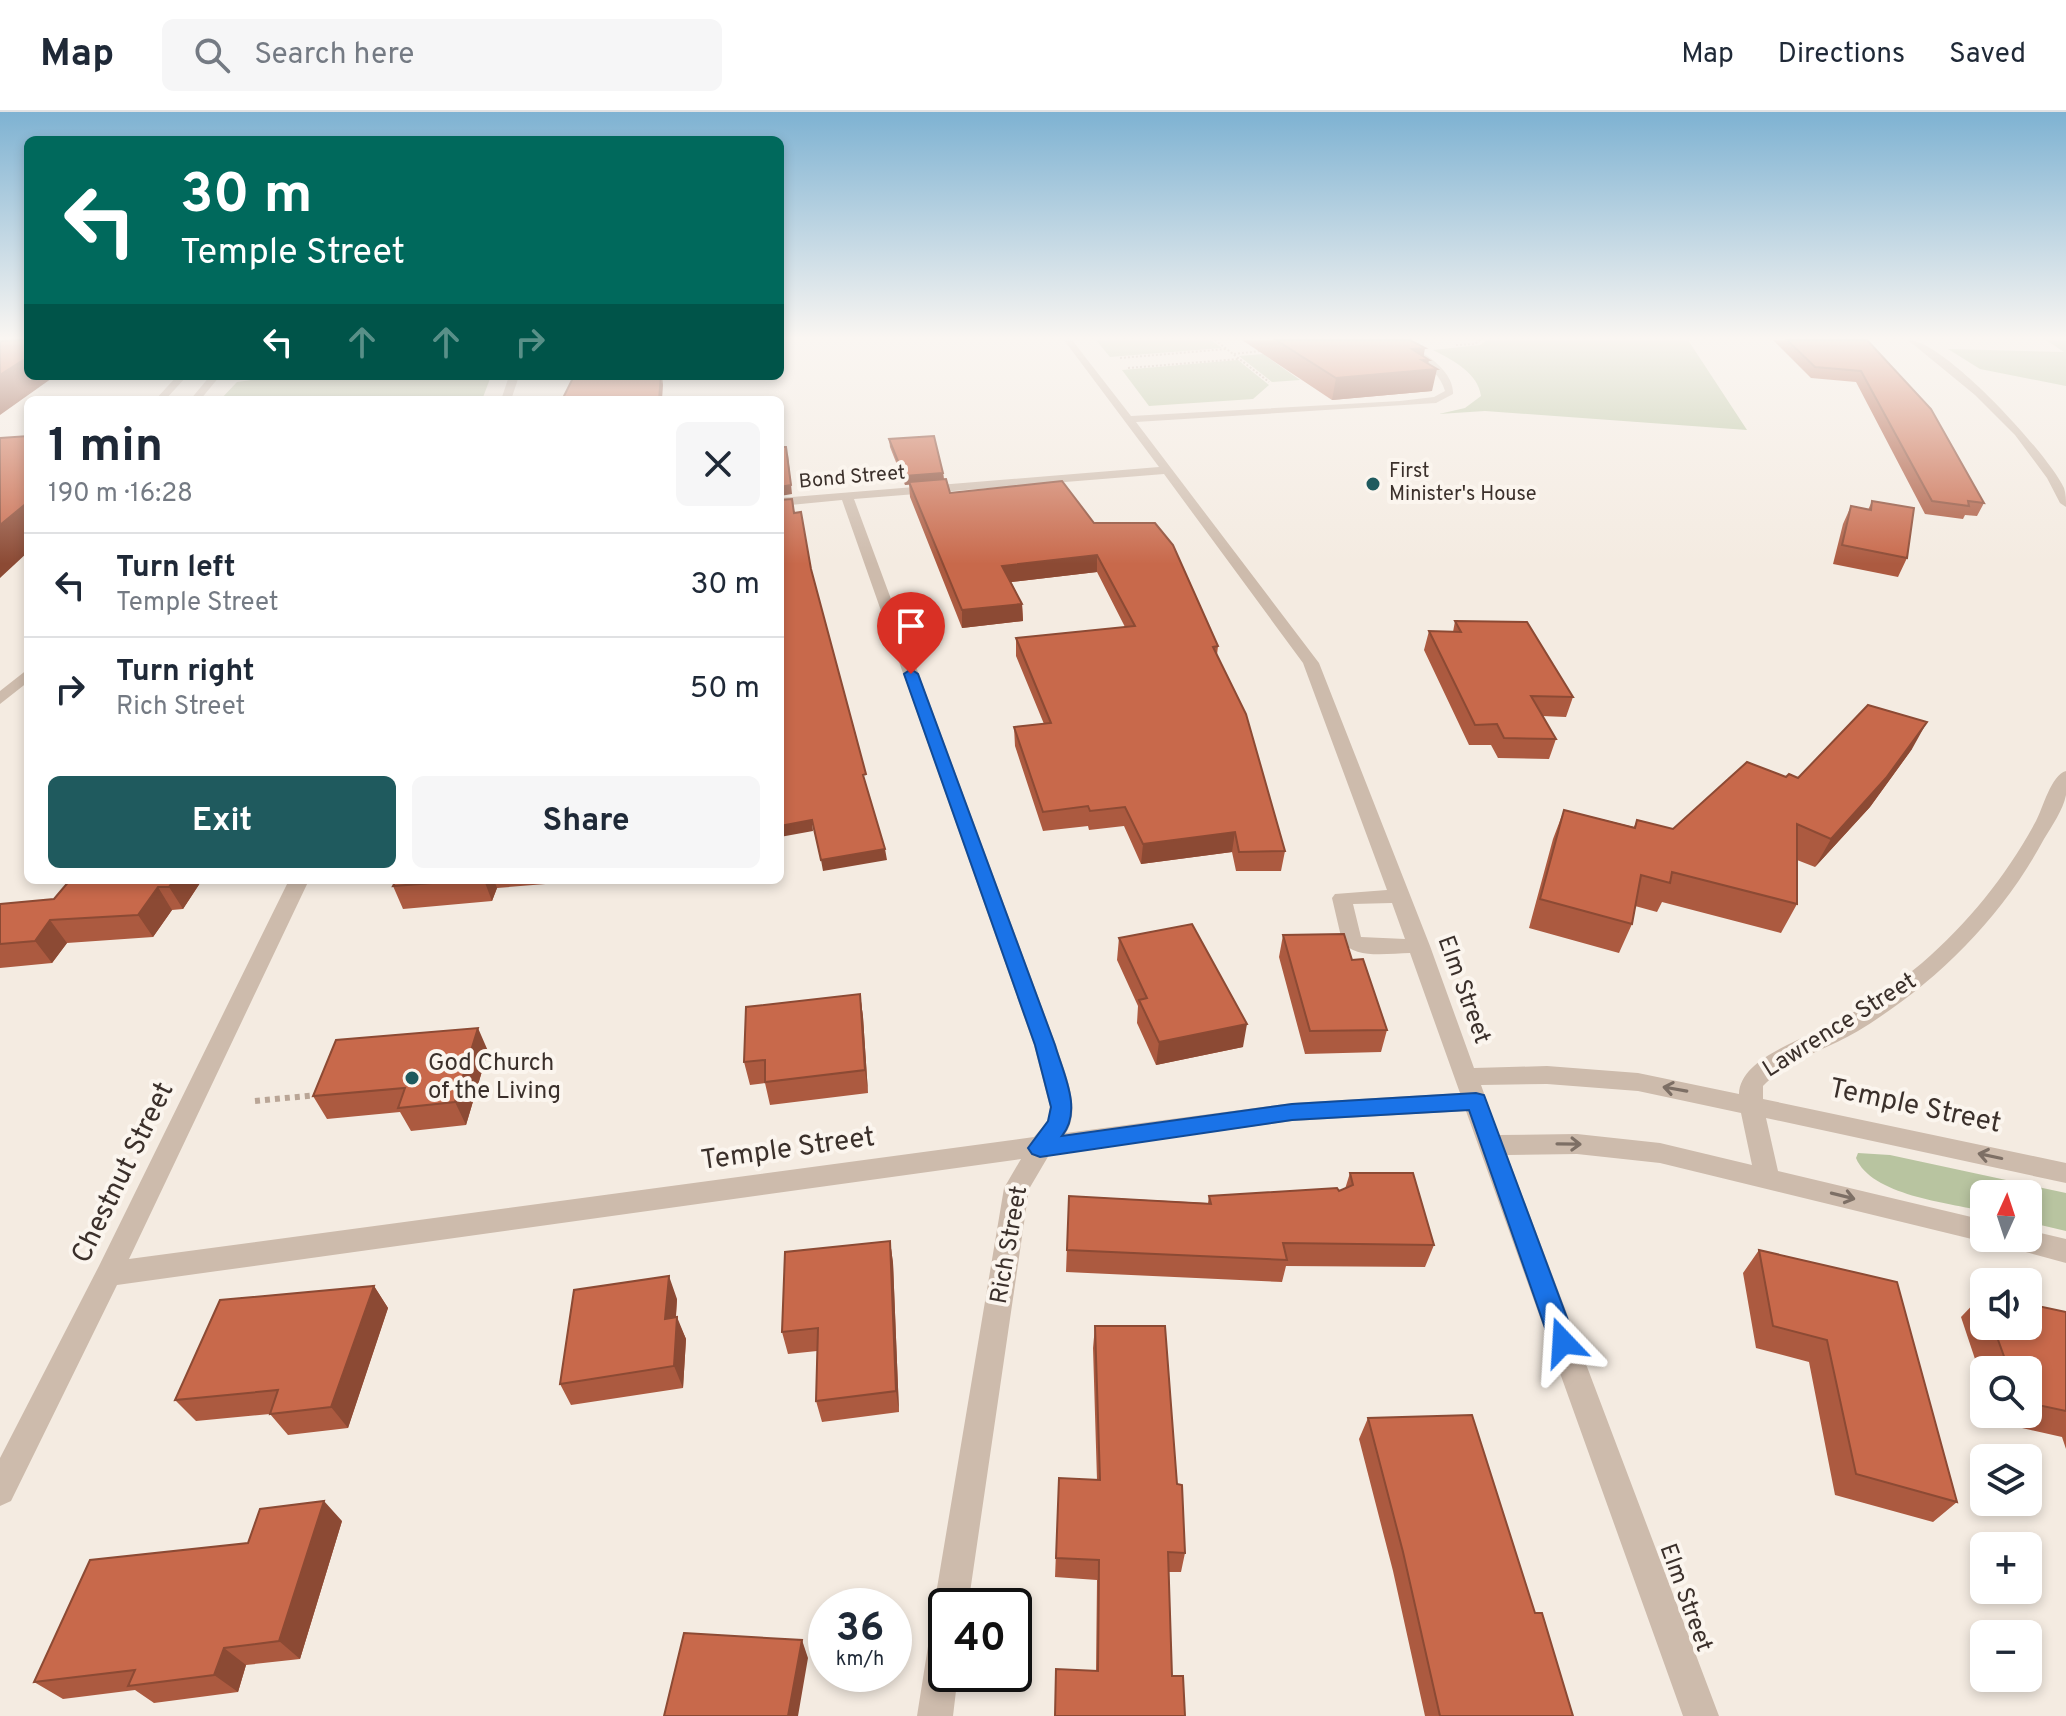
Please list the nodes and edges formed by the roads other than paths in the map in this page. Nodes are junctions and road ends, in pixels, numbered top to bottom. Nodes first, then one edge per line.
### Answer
1 (1126, 415) edge
2 (1204, 415) edge
3 (2003, 415) edge
4 (1129, 419) junction
5 (1166, 470) junction
6 (2049, 472) junction
7 (2066, 474) edge
8 (847, 497) junction
9 (784, 502) edge
10 (2066, 503) edge
11 (24, 678) edge
12 (0, 699) edge
13 (2066, 776) edge
14 (297, 884) edge
15 (1401, 896) junction
16 (1420, 946) junction
17 (1472, 1089) junction
18 (1751, 1105) junction
19 (1491, 1145) junction
20 (1040, 1148) junction
21 (2066, 1173) edge
22 (1767, 1178) junction
23 (1970, 1228) edge
24 (2042, 1245) edge
25 (2066, 1251) edge
26 (109, 1274) junction
27 (0, 1490) edge
28 (954, 1588) edge
29 (938, 1692) edge
30 (935, 1716) edge
31 (1701, 1716) edge

1 - 4 street, Elm Street
2 - 4 street
3 - 6 street
4 - 5 street, Elm Street
5 - 8 street, Bond Street
5 - 15 street, Elm Street
6 - 7 street
6 - 10 street
8 - 9 street, Bond Street
8 - 20 street, Rich Street
11 - 12 street
13 - 18 street, Lawrence Street
14 - 26 street, Chestnut Street
15 - 16 street, Elm Street
15 - 16 street
16 - 17 street, Elm Street
18 -> 17 street, Temple Street
17 - 19 street, Elm Street
17 - 20 street, Temple Street
21 -> 18 street, Temple Street
18 - 22 street, Lawrence Street
19 -> 22 street
19 - 31 street, Elm Street
20 - 26 street, Temple Street
20 - 28 street, Rich Street
22 -> 23 street
24 - 25 street
26 - 27 street, Chestnut Street
29 - 30 street

